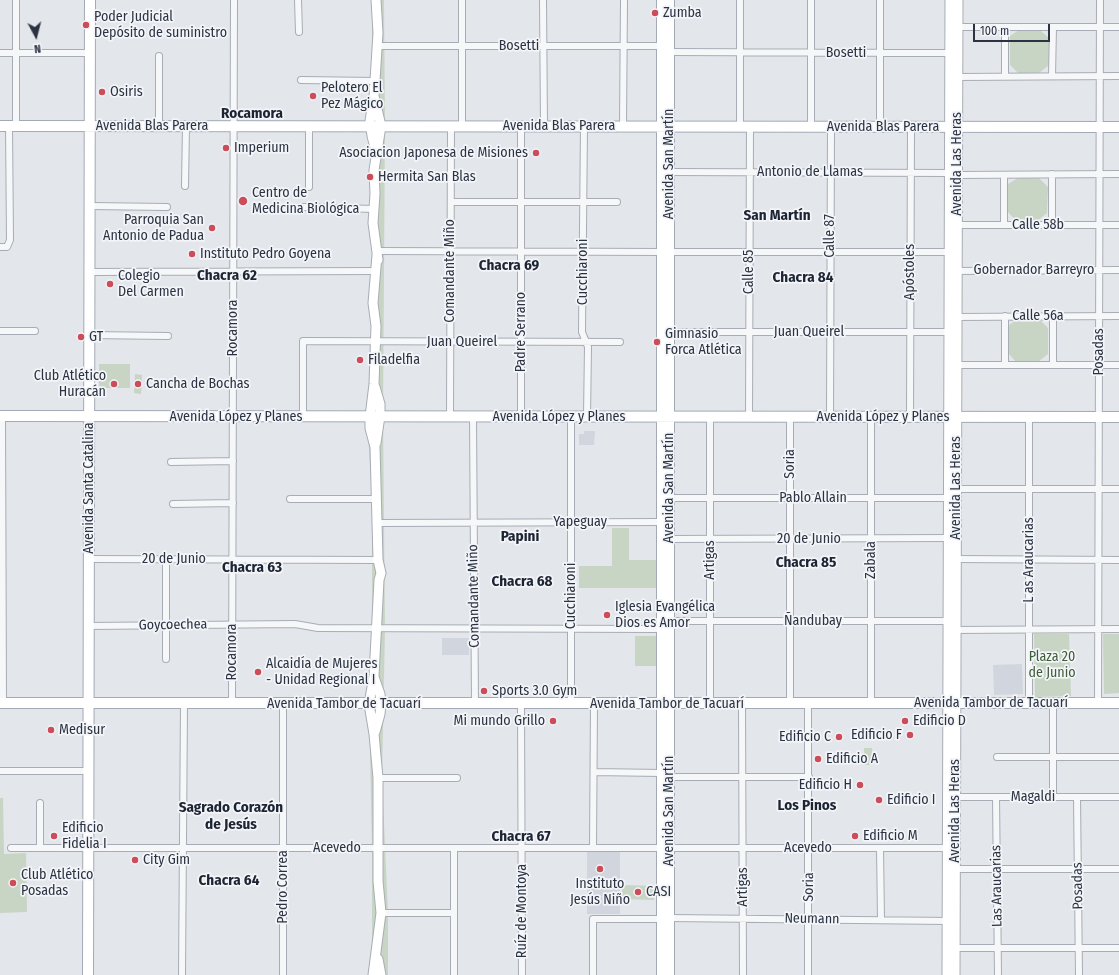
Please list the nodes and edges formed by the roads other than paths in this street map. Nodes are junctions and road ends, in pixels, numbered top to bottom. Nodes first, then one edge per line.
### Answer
1 (16, 0) edge
2 (90, 0) edge
3 (234, 0) edge
4 (298, 0) edge
5 (462, 0) edge
6 (543, 0) edge
7 (624, 0) edge
8 (662, 0) edge
9 (669, 0) edge
10 (740, 0) edge
11 (811, 0) edge
12 (880, 0) edge
13 (950, 0) edge
14 (958, 0) edge
15 (1100, 0) edge
16 (377, 1) edge
17 (958, 27) junction
18 (1005, 27) junction
19 (1053, 27) junction
20 (1100, 27) junction
21 (1119, 27) edge
22 (299, 32) dead end
23 (377, 46) junction
24 (462, 46) junction
25 (544, 46) junction
26 (624, 46) junction
27 (665, 49) junction
28 (0, 53) edge
29 (16, 53) junction
30 (90, 53) junction
31 (740, 53) junction
32 (811, 53) junction
33 (880, 53) junction
34 (950, 54) junction
35 (159, 56) dead end
36 (1005, 76) junction
37 (1052, 76) junction
38 (1100, 76) junction
39 (1119, 76) edge
40 (957, 77) junction
41 (301, 80) dead end
42 (375, 81) junction
43 (8, 126) edge
44 (90, 126) junction
45 (159, 126) junction
46 (186, 126) junction
47 (233, 126) junction
48 (309, 126) junction
49 (376, 126) junction
50 (451, 126) junction
51 (462, 126) junction
52 (521, 126) junction
53 (544, 126) junction
54 (584, 126) junction
55 (623, 126) junction
56 (665, 126) junction
57 (745, 127) junction
58 (811, 127) junction
59 (831, 127) junction
60 (880, 127) junction
61 (911, 127) junction
62 (954, 127) junction
63 (1100, 127) junction
64 (1119, 127) edge
65 (669, 172) junction
66 (750, 172) junction
67 (831, 172) junction
68 (911, 172) junction
69 (953, 174) junction
70 (1052, 174) junction
71 (1099, 174) junction
72 (1119, 174) edge
73 (1004, 175) junction
74 (185, 186) dead end
75 (309, 187) dead end
76 (450, 202) junction
77 (521, 202) junction
78 (583, 202) junction
79 (617, 202) dead end
80 (90, 206) junction
81 (167, 207) dead end
82 (304, 207) dead end
83 (374, 208) junction
84 (1099, 224) junction
85 (1119, 224) edge
86 (957, 225) junction
87 (1004, 225) junction
88 (1052, 225) junction
89 (0, 247) edge
90 (450, 251) junction
91 (521, 251) junction
92 (583, 251) junction
93 (665, 252) junction
94 (750, 252) junction
95 (830, 252) junction
96 (911, 252) junction
97 (950, 252) junction
98 (377, 253) junction
99 (376, 269) junction
100 (1099, 270) junction
101 (1119, 270) edge
102 (953, 271) junction
103 (90, 272) junction
104 (233, 272) junction
105 (1005, 316) junction
106 (1053, 316) junction
107 (1099, 316) junction
108 (1119, 316) edge
109 (957, 317) junction
110 (0, 331) edge
111 (35, 332) dead end
112 (669, 332) junction
113 (749, 332) junction
114 (830, 332) junction
115 (910, 332) junction
116 (949, 332) junction
117 (89, 335) junction
118 (168, 336) dead end
119 (374, 342) junction
120 (450, 342) junction
121 (521, 342) junction
122 (586, 342) junction
123 (620, 342) dead end
124 (957, 365) junction
125 (1005, 365) junction
126 (1052, 365) junction
127 (1099, 365) junction
128 (1119, 365) edge
129 (1, 416) edge
130 (89, 416) junction
131 (233, 416) junction
132 (303, 416) junction
133 (375, 416) junction
134 (521, 416) junction
135 (587, 416) junction
136 (1029, 416) junction
137 (1099, 416) junction
138 (1119, 416) edge
139 (450, 417) junction
140 (472, 417) junction
141 (571, 417) junction
142 (665, 417) junction
143 (710, 417) junction
144 (749, 417) junction
145 (790, 417) junction
146 (830, 417) junction
147 (871, 417) junction
148 (910, 417) junction
149 (953, 417) junction
150 (233, 461) junction
151 (171, 462) dead end
152 (1, 486) edge
153 (1029, 489) junction
154 (1098, 489) junction
155 (1119, 489) edge
156 (952, 494) junction
157 (669, 498) junction
158 (710, 498) junction
159 (790, 498) junction
160 (871, 498) junction
161 (290, 499) dead end
162 (376, 499) junction
163 (233, 503) junction
164 (172, 504) dead end
165 (474, 522) junction
166 (571, 522) junction
167 (662, 522) junction
168 (378, 523) junction
169 (871, 538) junction
170 (949, 538) junction
171 (669, 539) junction
172 (710, 539) junction
173 (790, 539) junction
174 (89, 559) junction
175 (166, 559) junction
176 (232, 559) junction
177 (956, 559) junction
178 (1029, 559) junction
179 (1098, 560) junction
180 (1119, 560) edge
181 (379, 564) junction
182 (670, 621) junction
183 (710, 621) junction
184 (790, 621) junction
185 (872, 621) junction
186 (232, 624) junction
187 (952, 625) junction
188 (89, 626) junction
189 (166, 626) junction
190 (376, 628) junction
191 (571, 628) junction
192 (475, 629) junction
193 (662, 629) junction
194 (1029, 629) junction
195 (1098, 629) junction
196 (1119, 629) edge
197 (166, 659) dead end
198 (374, 676) junction
199 (2, 703) edge
200 (710, 703) junction
201 (790, 703) junction
202 (808, 703) junction
203 (871, 703) junction
204 (1029, 703) junction
205 (1053, 703) junction
206 (1098, 703) junction
207 (1119, 703) edge
208 (89, 704) junction
209 (184, 704) junction
210 (232, 704) junction
211 (283, 704) junction
212 (369, 704) junction
213 (381, 704) junction
214 (475, 704) junction
215 (521, 704) junction
216 (571, 704) junction
217 (594, 704) junction
218 (666, 704) junction
219 (742, 704) junction
220 (952, 704) junction
221 (374, 734) junction
222 (997, 757) dead end
223 (1053, 757) junction
224 (1119, 757) edge
225 (0, 771) edge
226 (89, 771) junction
227 (594, 772) junction
228 (666, 775) junction
229 (742, 777) junction
230 (809, 777) junction
231 (378, 778) junction
232 (457, 778) dead end
233 (952, 797) junction
234 (996, 797) junction
235 (1053, 797) junction
236 (1078, 797) junction
237 (1119, 797) edge
238 (40, 803) dead end
239 (522, 847) junction
240 (594, 847) junction
241 (11, 848) dead end
242 (40, 848) junction
243 (89, 848) junction
244 (183, 848) junction
245 (283, 848) junction
246 (378, 848) junction
247 (454, 848) junction
248 (666, 848) junction
249 (742, 848) junction
250 (809, 848) junction
251 (880, 848) junction
252 (948, 848) junction
253 (997, 868) junction
254 (1078, 868) junction
255 (1119, 868) edge
256 (951, 869) junction
257 (454, 913) junction
258 (381, 914) junction
259 (666, 918) junction
260 (743, 918) junction
261 (808, 919) junction
262 (881, 920) junction
263 (951, 921) junction
264 (955, 948) junction
265 (998, 948) junction
266 (1079, 948) junction
267 (1119, 948) edge
268 (376, 950) junction
269 (88, 975) edge
270 (182, 975) edge
271 (283, 975) edge
272 (373, 975) edge
273 (381, 975) edge
274 (454, 975) edge
275 (522, 975) edge
276 (593, 975) edge
277 (662, 975) edge
278 (669, 975) edge
279 (743, 975) edge
280 (808, 975) edge
281 (947, 975) edge
282 (955, 975) edge
283 (998, 975) edge
284 (1079, 975) edge

1 - 29 street
2 - 30 main road, Avenida Santa Catalina
3 - 47 street, Rocamora
4 - 22 street
5 - 24 street
6 - 25 street
7 - 26 street
8 - 27 main road, Avenida San Martín
9 - 27 main road, Avenida San Martín
10 - 31 street, Calle 85
11 - 32 street
12 - 33 street
13 - 34 main road, Avenida Las Heras
14 - 17 main road, Avenida Las Heras
15 - 20 street, Posadas
16 - 23 main road
17 - 18 street
17 - 40 main road, Avenida Las Heras
18 - 19 street
18 - 36 street
19 - 20 street
19 - 37 street
20 - 21 street
20 - 38 street, Posadas
23 - 24 street, Bosetti
23 - 42 main road
24 - 25 street, Bosetti
24 - 51 street
25 - 26 street, Bosetti
25 - 53 street
26 - 27 street, Bosetti
26 - 55 street
27 - 31 street, Bosetti
27 - 56 main road, Avenida San Martín
28 - 29 street
29 - 30 street
29 - 43 street
30 - 44 main road, Avenida Santa Catalina
31 - 32 street, Bosetti
31 - 57 street, Calle 85
32 - 33 street, Bosetti
32 - 58 street
33 - 34 street, Bosetti
33 - 60 street
34 - 62 main road, Avenida Las Heras
35 - 45 street
36 - 37 street
36 - 40 street
37 - 38 street
38 - 39 street
38 - 63 street, Posadas
40 - 62 main road, Avenida Las Heras
41 - 42 street
42 - 49 main road
43 - 44 main road, Avenida Blas Parera
43 - 89 street
44 - 45 main road, Avenida Blas Parera
44 - 80 main road, Avenida Santa Catalina
45 - 46 main road, Avenida Blas Parera
46 - 47 main road, Avenida Blas Parera
46 - 74 street
47 - 48 main road, Avenida Blas Parera
47 - 104 street, Rocamora
48 - 49 main road, Avenida Blas Parera
48 - 75 street
49 - 50 main road, Avenida Blas Parera
49 - 83 main road
50 - 51 main road, Avenida Blas Parera
50 - 76 street, Comandante Miño
51 - 52 main road, Avenida Blas Parera
52 - 53 main road, Avenida Blas Parera
52 - 77 street, Padre Serrano
53 - 54 main road, Avenida Blas Parera
54 - 55 main road, Avenida Blas Parera
54 - 78 street, Cucchiaroni
55 - 56 main road, Avenida Blas Parera
56 - 57 main road, Avenida Blas Parera
56 - 65 main road, Avenida San Martín
56 - 93 main road, Avenida San Martín
57 - 58 main road, Avenida Blas Parera
57 - 66 street, Calle 85
58 - 59 main road, Avenida Blas Parera
59 - 60 main road, Avenida Blas Parera
59 - 67 street, Calle 87
60 - 61 main road, Avenida Blas Parera
61 - 62 main road, Avenida Blas Parera
61 - 68 street, Apóstoles
62 - 63 main road, Avenida Blas Parera
62 - 69 main road, Avenida Las Heras
63 - 64 main road, Avenida Blas Parera
63 - 71 street, Posadas
65 - 66 street, Antonio de Llamas
65 - 93 main road, Avenida San Martín
66 - 67 street, Antonio de Llamas
66 - 94 street, Calle 85
67 - 68 street, Antonio de Llamas
67 - 95 street, Calle 87
68 - 69 street, Antonio de Llamas
68 - 96 street, Apóstoles
69 - 73 street, Antonio de Llamas
69 - 86 main road, Avenida Las Heras
69 - 97 main road, Avenida Las Heras
70 - 71 street, Antonio de Llamas
70 - 73 street, Antonio de Llamas
70 - 88 street
71 - 72 street, Antonio de Llamas
71 - 84 street, Posadas
73 - 87 street
76 - 77 street
76 - 90 street, Comandante Miño
77 - 78 street
77 - 91 street, Padre Serrano
78 - 79 street
78 - 92 street, Cucchiaroni
80 - 81 street
80 - 103 main road, Avenida Santa Catalina
82 - 83 street
83 - 98 main road
84 - 85 street, Calle 58b
84 - 88 street, Calle 58b
84 - 100 street, Posadas
86 - 87 street, Calle 58b
86 - 102 main road, Avenida Las Heras
87 - 88 street, Calle 58b
90 - 91 street
90 - 98 street
90 - 120 street, Comandante Miño
91 - 92 street
91 - 121 street, Padre Serrano
92 - 93 street
92 - 122 street, Cucchiaroni
93 - 94 street
93 - 112 main road, Avenida San Martín
93 - 142 main road, Avenida San Martín
94 - 95 street
94 - 113 street, Calle 85
95 - 96 street
95 - 114 street, Calle 87
96 - 97 street
96 - 115 street, Apóstoles
97 - 102 main road, Avenida Las Heras
98 - 99 main road
99 - 104 street
99 - 119 main road
100 - 101 street, Gobernador Barreyro
100 - 102 street, Gobernador Barreyro
100 - 107 street, Posadas
102 - 109 main road, Avenida Las Heras
102 - 116 main road, Avenida Las Heras
103 - 104 street
103 - 117 main road, Avenida Santa Catalina
104 - 131 street, Rocamora
105 - 106 street, Calle 56a
105 - 109 street, Calle 56a
105 - 125 street
106 - 107 street, Calle 56a
106 - 126 street
107 - 108 street, Calle 56a
107 - 127 street, Posadas
109 - 124 main road, Avenida Las Heras
110 - 111 street
112 - 113 street, Juan Queirel
112 - 142 main road, Avenida San Martín
113 - 114 street, Juan Queirel
113 - 144 street, Calle 85
114 - 115 street, Juan Queirel
114 - 146 street, Calle 87
115 - 116 street, Juan Queirel
115 - 148 street, Apóstoles
116 - 149 main road, Avenida Las Heras
117 - 118 street
117 - 130 main road, Avenida Santa Catalina
119 - 120 street, Juan Queirel
119 - 132 street, Juan Queirel
119 - 133 main road
120 - 121 street, Juan Queirel
120 - 139 street, Comandante Miño
121 - 122 street, Juan Queirel
121 - 134 street, Padre Serrano
122 - 123 street, Juan Queirel
122 - 135 street, Cucchiaroni
124 - 125 street
124 - 149 main road, Avenida Las Heras
125 - 126 street
126 - 127 street
127 - 128 street
127 - 137 street, Posadas
129 - 130 main road, Avenida López y Planes
129 - 152 street
130 - 131 main road, Avenida López y Planes
130 - 174 main road, Avenida Santa Catalina
131 - 132 main road, Avenida López y Planes
131 - 150 street, Rocamora
132 - 133 main road, Avenida López y Planes
133 - 139 main road, Avenida López y Planes
133 - 162 main road
134 - 140 main road, Avenida López y Planes
134 - 141 main road, Avenida López y Planes
135 - 141 main road, Avenida López y Planes
135 - 142 main road, Avenida López y Planes
136 - 137 main road, Avenida López y Planes
136 - 149 main road, Avenida López y Planes
136 - 153 street, L as Araucarias
137 - 138 main road, Avenida López y Planes
137 - 154 street, Posadas
139 - 140 main road, Avenida López y Planes
140 - 165 street, Comandante Miño
141 - 166 street, Cucchiaroni
142 - 143 main road, Avenida López y Planes
142 - 157 main road, Avenida San Martín
142 - 167 main road, Avenida San Martín
143 - 144 main road, Avenida López y Planes
143 - 158 street, Artigas
144 - 145 main road, Avenida López y Planes
145 - 146 main road, Avenida López y Planes
145 - 159 street, Soria
146 - 147 main road, Avenida López y Planes
147 - 148 main road, Avenida López y Planes
147 - 160 street, Zabala
148 - 149 main road, Avenida López y Planes
149 - 156 main road, Avenida Las Heras
150 - 151 street
150 - 163 street, Rocamora
152 - 199 street
153 - 154 street, Pablo Allain
153 - 156 street, Pablo Allain
153 - 178 street, L as Araucarias
154 - 155 street, Pablo Allain
154 - 179 street, Posadas
156 - 160 street, Pablo Allain
156 - 170 main road, Avenida Las Heras
156 - 177 main road, Avenida Las Heras
157 - 158 street, Pablo Allain
157 - 171 main road, Avenida San Martín
158 - 159 street, Pablo Allain
158 - 172 street, Artigas
159 - 160 street, Pablo Allain
159 - 173 street, Soria
160 - 169 street, Zabala
161 - 162 street
162 - 168 main road
163 - 164 street
163 - 176 street, Rocamora
165 - 166 street, Yapeguay
165 - 168 street, Yapeguay
165 - 192 street, Comandante Miño
166 - 167 street, Yapeguay
166 - 191 street, Cucchiaroni
167 - 193 main road, Avenida San Martín
168 - 181 main road
169 - 170 street, 20 de Junio
169 - 173 street, 20 de Junio
169 - 185 street, Zabala
170 - 187 main road, Avenida Las Heras
171 - 172 street, 20 de Junio
171 - 182 main road, Avenida San Martín
172 - 173 street, 20 de Junio
172 - 183 street, Artigas
173 - 184 street, Soria
174 - 175 street, 20 de Junio
174 - 188 main road, Avenida Santa Catalina
175 - 176 street, 20 de Junio
175 - 189 street
176 - 181 street, 20 de Junio
176 - 186 street, Rocamora
177 - 178 street
177 - 187 main road, Avenida Las Heras
178 - 179 street
178 - 194 street, L as Araucarias
179 - 180 street
179 - 195 street, Posadas
181 - 190 main road
182 - 183 street, Ñandubay
182 - 218 main road, Avenida San Martín
183 - 184 street, Ñandubay
183 - 200 street, Artigas
184 - 185 street, Ñandubay
184 - 201 street, Soria
185 - 187 street, Ñandubay
185 - 203 street, Zabala
186 - 189 street, Goycoechea
186 - 190 street, Goycoechea
186 - 210 street, Rocamora
187 - 194 street, Ñandubay
187 - 220 main road, Avenida Las Heras
188 - 189 street, Goycoechea
188 - 208 main road, Avenida Santa Catalina
189 - 197 street
190 - 192 street, Goycoechea
190 - 198 main road
191 - 192 street, Goycoechea
191 - 193 street, Goycoechea
191 - 216 street, Cucchiaroni
192 - 214 street, Comandante Miño
193 - 218 main road, Avenida San Martín
194 - 195 street, Ñandubay
194 - 204 street, L as Araucarias
195 - 196 street, Ñandubay
195 - 206 street, Posadas
198 - 212 main road
198 - 213 main road
199 - 208 main road, Avenida Tambor de Tacuarí
200 - 218 main road, Avenida Tambor de Tacuarí
200 - 219 main road, Avenida Tambor de Tacuarí
201 - 202 main road, Avenida Tambor de Tacuarí
201 - 219 main road, Avenida Tambor de Tacuarí
202 - 203 main road, Avenida Tambor de Tacuarí
202 - 230 street, Soria
203 - 220 main road, Avenida Tambor de Tacuarí
204 - 205 main road, Avenida Tambor de Tacuarí
204 - 220 main road, Avenida Tambor de Tacuarí
205 - 206 main road, Avenida Tambor de Tacuarí
205 - 223 street
206 - 207 main road, Avenida Tambor de Tacuarí
208 - 209 main road, Avenida Tambor de Tacuarí
208 - 226 main road, Avenida Santa Catalina
209 - 210 main road, Avenida Tambor de Tacuarí
209 - 244 street
210 - 211 main road, Avenida Tambor de Tacuarí
211 - 212 main road, Avenida Tambor de Tacuarí
211 - 245 street, Pedro Correa
212 - 213 main road, Avenida Tambor de Tacuarí
212 - 221 main road
213 - 214 main road, Avenida Tambor de Tacuarí
213 - 221 main road
214 - 215 main road, Avenida Tambor de Tacuarí
215 - 216 main road, Avenida Tambor de Tacuarí
215 - 239 street, Ruíz de Montoya
216 - 217 main road, Avenida Tambor de Tacuarí
217 - 218 main road, Avenida Tambor de Tacuarí
217 - 227 street
218 - 228 main road, Avenida San Martín
219 - 229 street, Artigas
220 - 233 main road, Avenida Las Heras
221 - 231 main road
222 - 223 street
223 - 224 street
223 - 235 street
225 - 226 street
226 - 243 main road, Avenida Santa Catalina
227 - 228 street
227 - 240 street
228 - 229 street
228 - 248 main road, Avenida San Martín
229 - 230 street
229 - 249 street, Artigas
230 - 250 street, Soria
231 - 232 street
231 - 246 main road
233 - 234 street, Magaldi
233 - 252 main road, Avenida Las Heras
233 - 256 main road, Avenida Las Heras
234 - 235 street, Magaldi
234 - 253 street, Las Araucarias
235 - 236 street, Magaldi
236 - 237 street, Magaldi
236 - 254 street, Posadas
238 - 242 street
239 - 240 street, Acevedo
239 - 247 street, Acevedo
239 - 275 street, Ruíz de Montoya
240 - 248 street, Acevedo
241 - 242 street, Acevedo
242 - 243 street, Acevedo
243 - 244 street, Acevedo
243 - 269 main road, Avenida Santa Catalina
244 - 245 street, Acevedo
244 - 270 street
245 - 246 street, Acevedo
245 - 271 street, Pedro Correa
246 - 247 street, Acevedo
246 - 258 main road
247 - 257 street
248 - 249 street, Acevedo
248 - 259 main road, Avenida San Martín
249 - 250 street, Acevedo
249 - 260 street, Artigas
250 - 251 street, Acevedo
250 - 261 street, Soria
251 - 252 street, Acevedo
251 - 262 street
252 - 256 main road, Avenida Las Heras
253 - 254 street
253 - 256 street
253 - 265 street, Las Araucarias
254 - 255 street
254 - 266 street, Posadas
256 - 263 main road, Avenida Las Heras
257 - 258 street
257 - 274 street
258 - 268 main road
259 - 260 street, Neumann
259 - 276 street, Neumann
259 - 277 main road, Avenida San Martín
259 - 278 main road, Avenida San Martín
260 - 261 street, Neumann
260 - 279 street, Artigas
261 - 262 street, Neumann
261 - 280 street, Soria
262 - 263 street, Neumann
263 - 264 main road, Avenida Las Heras
263 - 281 main road, Avenida Las Heras
264 - 265 street
264 - 282 main road, Avenida Las Heras
265 - 266 street
265 - 283 street, Las Araucarias
266 - 267 street
266 - 284 street, Posadas
268 - 272 main road
268 - 273 main road

